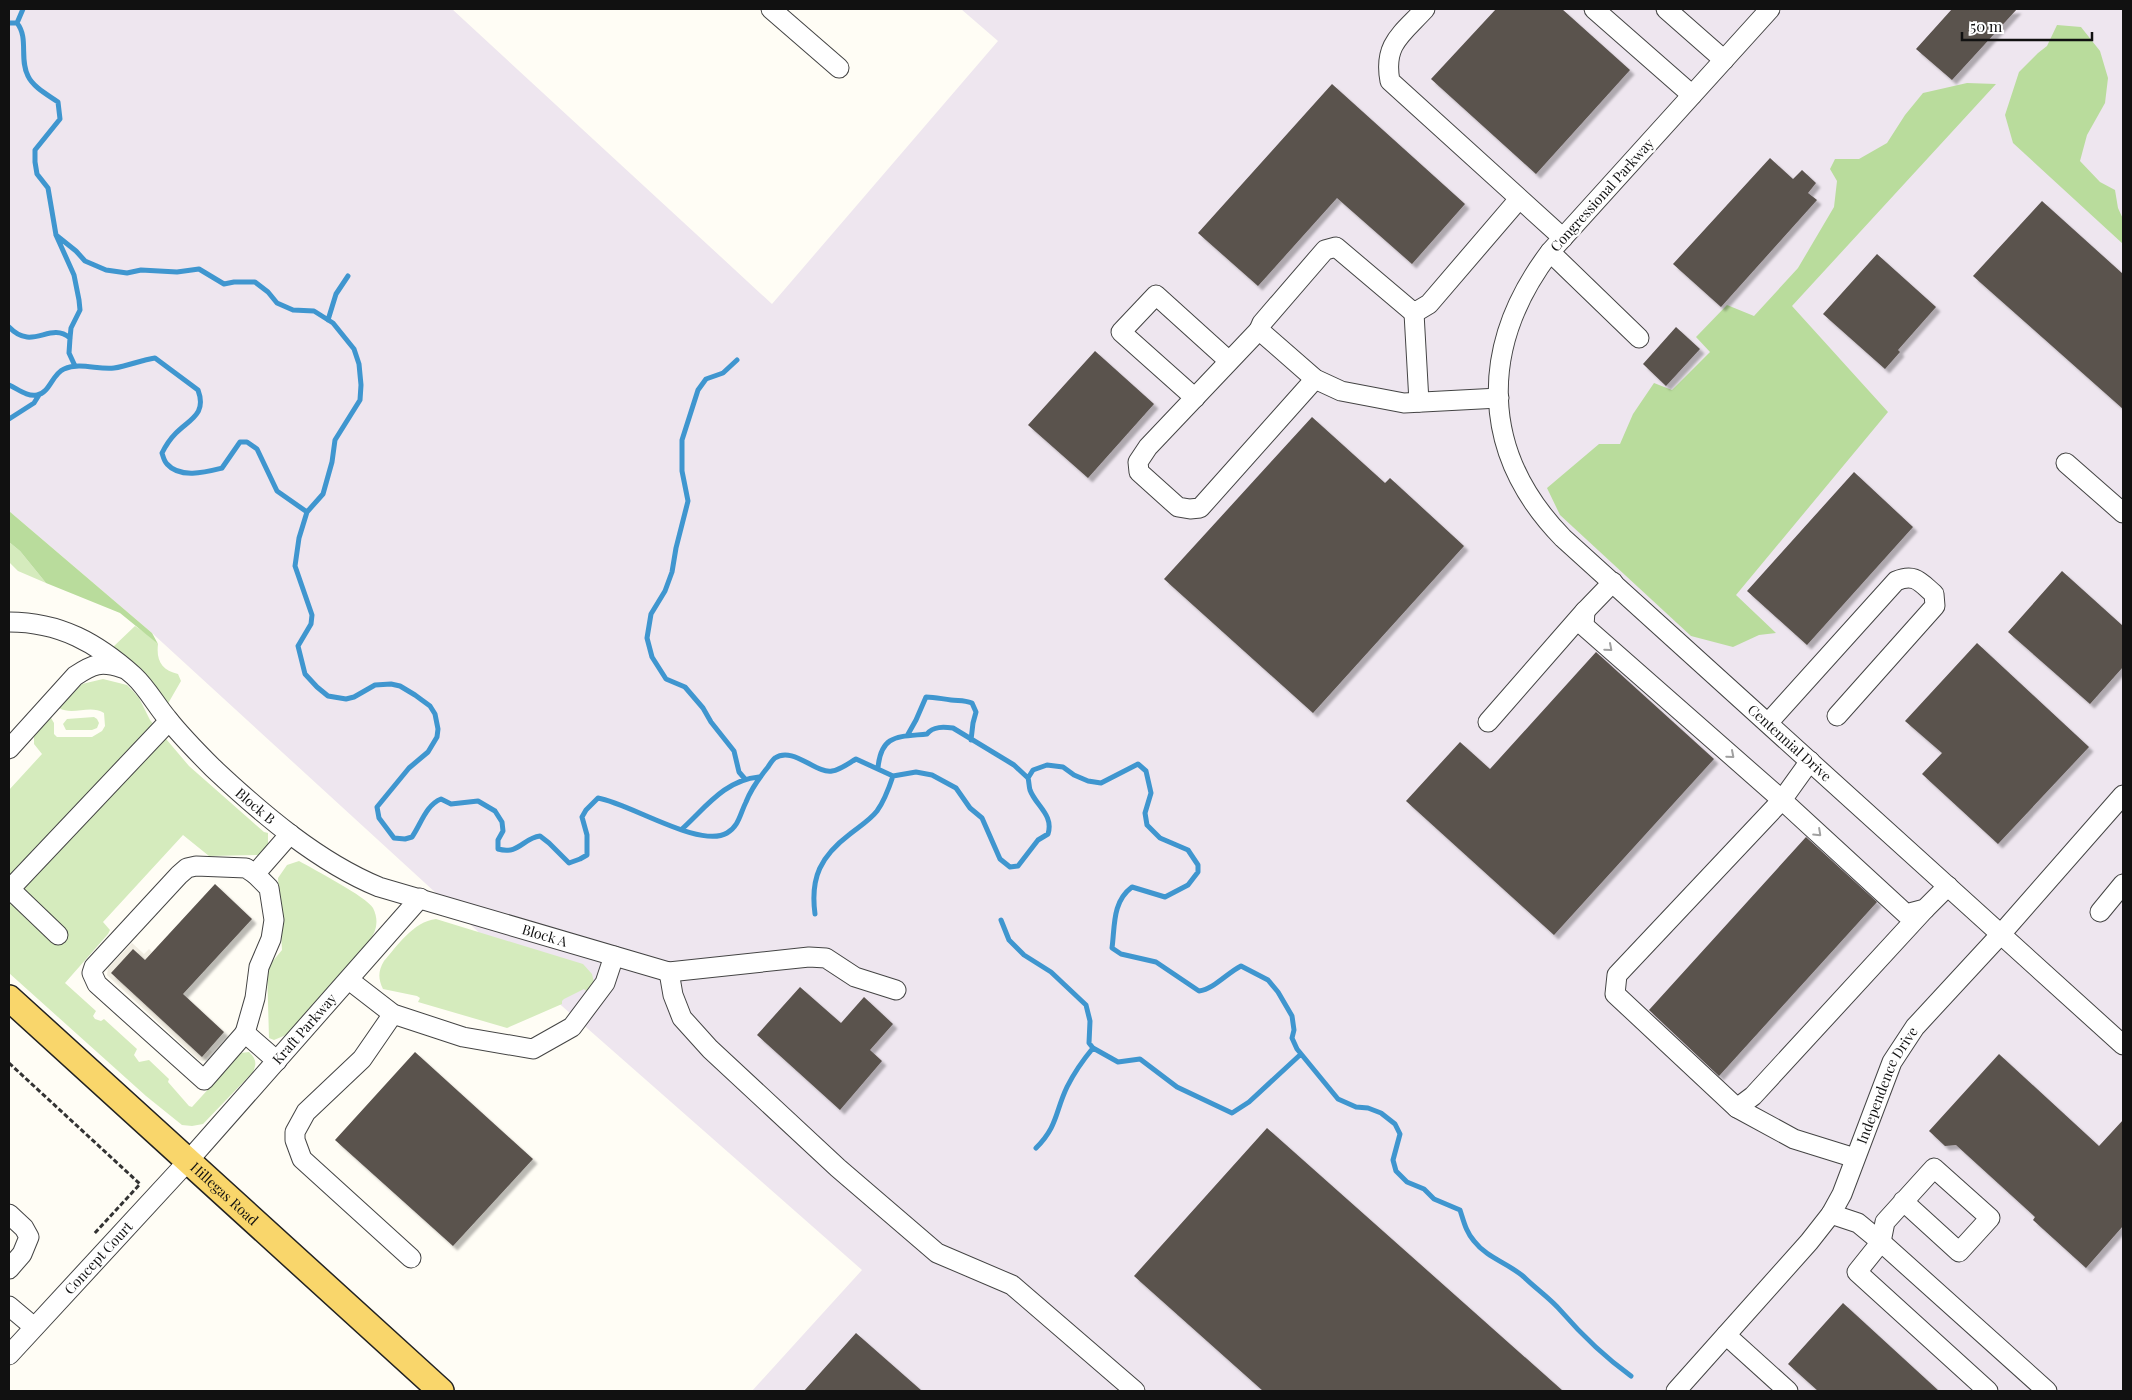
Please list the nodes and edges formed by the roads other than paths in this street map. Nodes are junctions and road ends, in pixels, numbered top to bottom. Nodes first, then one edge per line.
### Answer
1 (771, 9) edge
2 (1425, 9) edge
3 (1594, 9) edge
4 (1666, 9) edge
5 (1770, 9) edge
6 (1724, 60) junction
7 (839, 68) dead end
8 (1692, 95) junction
9 (1519, 199) junction
10 (1556, 245) junction
11 (1414, 313) junction
12 (1259, 330) junction
13 (1640, 338) dead end
14 (1230, 362) junction
15 (1315, 379) junction
16 (1195, 398) junction
17 (1419, 402) junction
18 (1500, 405) junction
19 (2066, 463) dead end
20 (2123, 513) edge
21 (1613, 582) junction
22 (1585, 610) junction
23 (9, 622) edge
24 (122, 668) junction
25 (1837, 716) dead end
26 (169, 720) junction
27 (1488, 722) dead end
28 (1768, 723) junction
29 (9, 749) edge
30 (1810, 761) junction
31 (2123, 795) edge
32 (1782, 800) junction
33 (290, 834) junction
34 (255, 874) junction
35 (2123, 884) edge
36 (1948, 886) junction
37 (420, 898) junction
38 (1925, 909) junction
39 (2100, 912) dead end
40 (58, 934) dead end
41 (2001, 934) junction
42 (614, 956) junction
43 (669, 972) junction
44 (349, 980) junction
45 (896, 990) dead end
46 (9, 998) edge
47 (393, 1014) junction
48 (245, 1034) junction
49 (2119, 1035) edge
50 (277, 1061) junction
51 (1737, 1108) junction
52 (1855, 1158) junction
53 (188, 1160) junction
54 (1903, 1201) junction
55 (9, 1214) edge
56 (1830, 1214) junction
57 (1881, 1242) junction
58 (411, 1258) dead end
59 (9, 1269) edge
60 (9, 1306) edge
61 (34, 1328) junction
62 (1726, 1335) junction
63 (9, 1355) edge
64 (441, 1391) edge
65 (1135, 1391) edge
66 (1676, 1391) edge
67 (1788, 1391) edge
68 (1988, 1391) edge
69 (2047, 1391) edge

1 - 7 street
2 - 9 street
3 - 8 street
4 - 6 street
5 - 6 street, Congressional Parkway
6 - 8 street, Congressional Parkway
8 - 10 street, Congressional Parkway
9 - 10 street
9 - 11 street
10 - 13 street
10 - 18 street, Congressional Parkway
11 - 12 street
11 - 17 street
12 - 14 street
12 - 15 street
14 - 16 street
14 - 16 street
15 - 16 street
15 - 17 street
17 - 18 street
18 - 21 street, Centennial Drive
19 - 20 street
21 - 22 street
21 - 28 street, Centennial Drive
22 - 27 street
22 -> 32 street
23 - 24 street, Block B
24 - 26 street, Block B
24 - 29 street
25 - 28 street
26 - 33 street, Block B
26 - 40 street
28 - 30 street, Centennial Drive
30 - 32 street
30 - 36 street, Centennial Drive
31 - 41 street, Independence Drive
32 -> 38 street
32 - 51 street
33 - 34 street
33 - 37 street, Block B
34 - 48 street
34 - 48 street
35 - 39 street
36 - 38 street
36 - 41 street, Centennial Drive
37 - 42 street, Block A
37 - 44 street, Kraft Parkway
38 - 51 street
41 - 49 street, Centennial Drive
41 - 52 street, Independence Drive
42 - 43 street, Block A
42 - 47 street
43 - 45 street
43 - 65 street
44 - 47 street
44 - 50 street, Kraft Parkway
46 - 53 main road, Hillegas Road
47 - 58 street
48 - 50 street
50 - 53 street, Kraft Parkway
51 - 52 street
52 - 56 street, Independence Drive
53 - 61 street, Concept Court
53 - 64 main road, Hillegas Road
54 - 54 street
54 - 57 street
55 - 59 street
56 - 57 street
56 - 62 street, Independence Drive
57 - 68 street
57 - 69 street
60 - 61 street
61 - 63 street, Concept Court
62 - 66 street, Independence Drive
62 - 67 street

